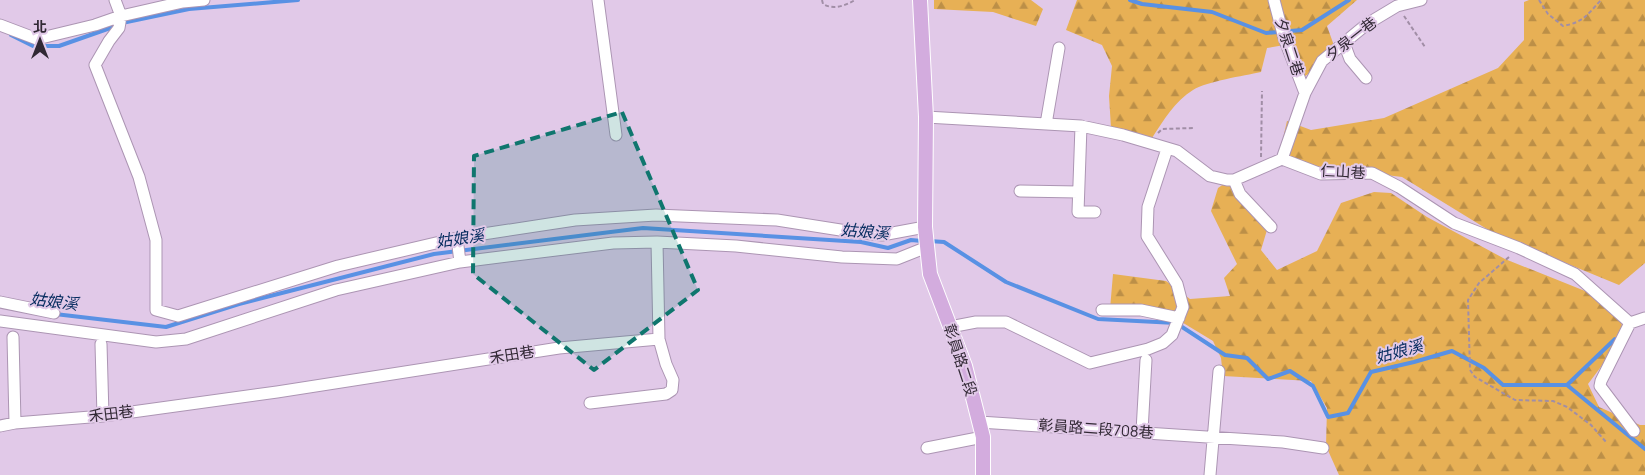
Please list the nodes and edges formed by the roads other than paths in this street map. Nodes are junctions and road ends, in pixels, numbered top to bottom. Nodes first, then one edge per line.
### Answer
1 (115, 0) edge
2 (204, 0) edge
3 (598, 0) edge
4 (920, 0) edge
5 (1274, 0) edge
6 (1421, 0) edge
7 (121, 16) junction
8 (0, 25) edge
9 (1344, 43) junction
10 (1060, 48) dead end
11 (1366, 78) dead end
12 (1305, 93) junction
13 (926, 117) junction
14 (1046, 124) junction
15 (1081, 126) junction
16 (616, 135) dead end
17 (1167, 149) junction
18 (1282, 159) junction
19 (1234, 180) junction
20 (1020, 191) dead end
21 (1078, 192) junction
22 (1095, 212) dead end
23 (925, 227) junction
24 (1271, 227) dead end
25 (457, 238) junction
26 (657, 242) junction
27 (927, 248) junction
28 (460, 262) junction
29 (0, 302) edge
30 (1102, 310) dead end
31 (54, 313) dead end
32 (1178, 318) junction
33 (1645, 318) edge
34 (0, 321) edge
35 (1630, 323) junction
36 (950, 327) junction
37 (13, 337) dead end
38 (659, 339) junction
39 (101, 344) dead end
40 (1147, 355) junction
41 (1219, 370) dead end
42 (590, 403) dead end
43 (102, 416) junction
44 (979, 422) junction
45 (15, 423) junction
46 (0, 426) edge
47 (1634, 431) dead end
48 (1142, 432) junction
49 (983, 437) junction
50 (1213, 437) junction
51 (927, 448) dead end
52 (1323, 448) dead end
53 (984, 475) edge
54 (1210, 475) edge

1 - 7 street
2 - 7 street
3 - 16 street
4 - 13 main road
5 - 12 street, 夕泉二巷
6 - 9 street, 夕泉一巷
7 - 8 street
7 - 25 street
9 - 11 street
9 - 12 street, 夕泉一巷
10 - 14 street
12 - 18 street, 夕泉一巷
13 - 14 street
13 - 23 main road
14 - 15 street
15 - 17 street
15 - 21 street
17 - 19 street
17 - 32 street
18 - 19 street
18 - 35 street, 仁山巷
19 - 24 street
20 - 21 street
21 - 22 street
23 - 25 street
23 - 27 main road, 彰員路二段
25 - 28 street
26 - 27 street
26 - 28 street
26 - 38 street
27 - 36 main road, 彰員路二段
28 - 34 street
29 - 31 street
30 - 32 street
32 - 40 street
33 - 35 street
35 - 47 street
36 - 40 street
36 - 44 main road, 彰員路二段
37 - 45 street
38 - 42 street
38 - 43 street, 禾田巷
39 - 43 street
40 - 48 street
41 - 50 street
43 - 45 street, 禾田巷
44 - 48 street, 彰員路二段708巷
44 - 49 main road, 彰員路二段
45 - 46 street, 禾田巷
48 - 50 street, 彰員路二段708巷
49 - 51 street
49 - 53 main road, 彰員路二段
50 - 52 street, 彰員路二段708巷
50 - 54 street

